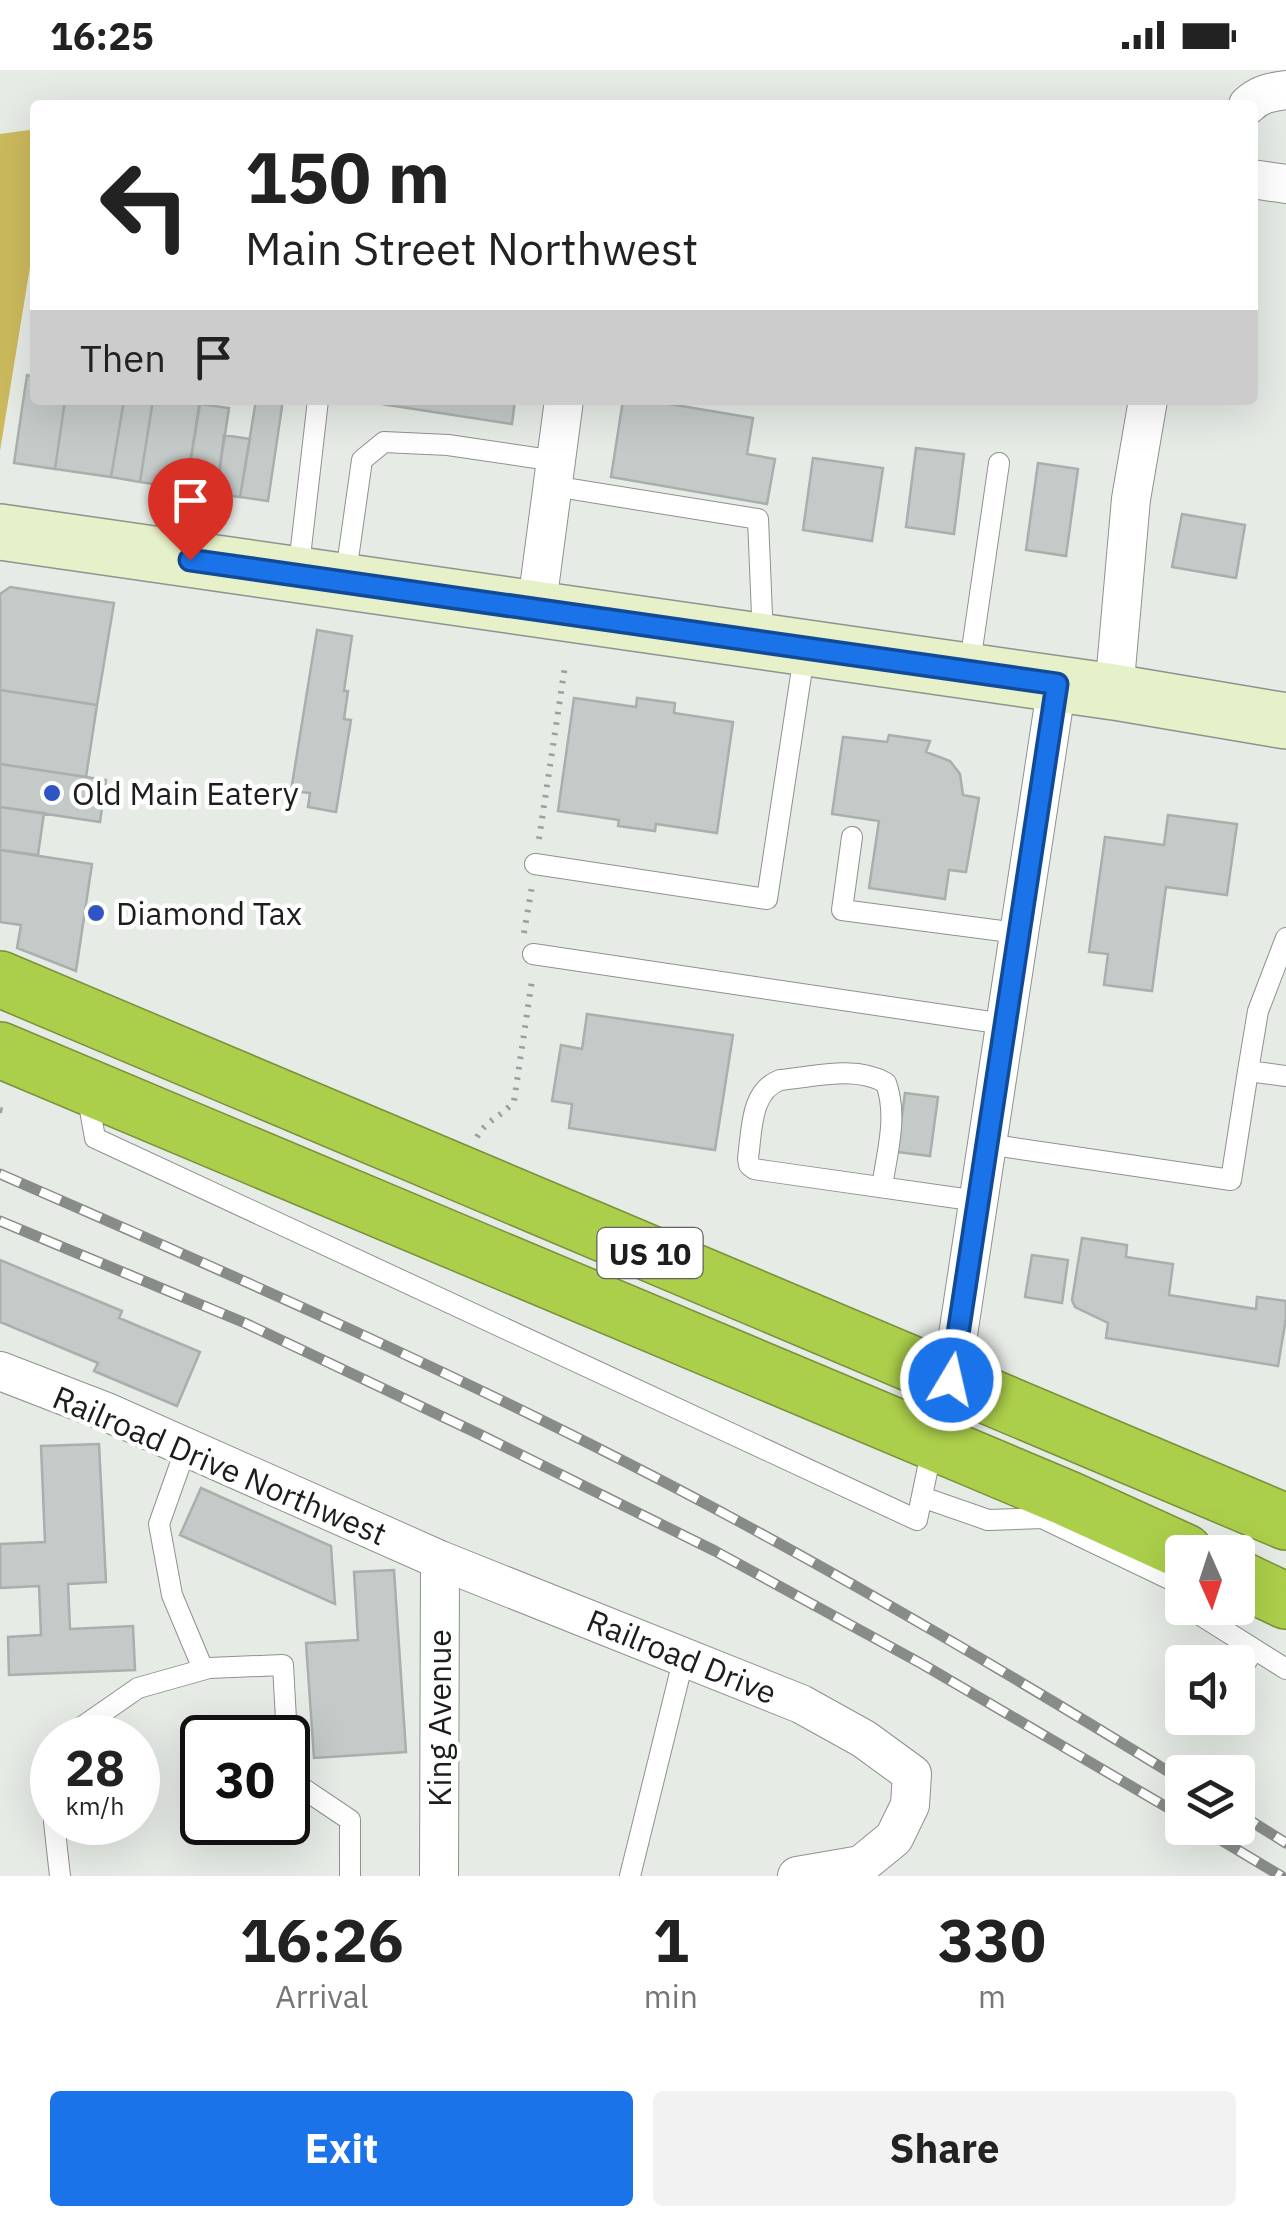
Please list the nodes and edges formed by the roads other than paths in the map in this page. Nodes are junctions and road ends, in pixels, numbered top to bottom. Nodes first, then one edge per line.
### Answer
1 (1286, 90) edge
2 (1253, 100) edge
3 (1258, 180) edge
4 (1286, 184) edge
5 (318, 405) edge
6 (563, 405) edge
7 (1147, 405) edge
8 (999, 463) dead end
9 (554, 473) junction
10 (0, 532) edge
11 (321, 579) junction
12 (536, 611) junction
13 (784, 645) junction
14 (969, 672) junction
15 (1057, 684) junction
16 (1114, 692) junction
17 (1286, 721) edge
18 (852, 836) dead end
19 (535, 864) road end
20 (1018, 933) junction
21 (1286, 938) edge
22 (528, 946) road end
23 (0, 980) edge
24 (1004, 1024) junction
25 (0, 1050) edge
26 (1248, 1071) junction
27 (1286, 1076) edge
28 (86, 1086) junction
29 (986, 1144) junction
30 (882, 1187) junction
31 (978, 1200) junction
32 (0, 1372) edge
33 (951, 1380) junction
34 (933, 1443) junction
35 (186, 1448) junction
36 (922, 1497) junction
37 (1286, 1522) edge
38 (1165, 1543) edge
39 (440, 1560) junction
40 (1165, 1577) edge
41 (1255, 1586) edge
42 (1286, 1601) edge
43 (1216, 1625) edge
44 (1248, 1645) edge
45 (1255, 1650) edge
46 (684, 1657) junction
47 (203, 1669) junction
48 (1286, 1669) edge
49 (99, 1715) edge
50 (286, 1715) edge
51 (310, 1793) edge
52 (57, 1845) edge
53 (60, 1876) edge
54 (350, 1876) edge
55 (439, 1876) edge
56 (630, 1876) edge
57 (797, 1876) edge

1 - 2 street
3 - 4 street
5 - 11 lane
6 - 9 street
7 - 16 street
8 - 14 lane
9 - 11 lane
9 - 12 street
9 - 13 lane
10 - 11 street
11 - 12 street
12 - 13 street
13 - 14 street
13 - 19 lane
14 - 15 street
15 - 16 street
15 - 20 street
16 - 17 street
18 - 20 lane
20 - 24 street
21 - 26 lane
22 - 24 lane
23 - 33 highway, US 10
24 - 29 street
25 - 28 highway, US 10
26 - 27 lane
26 - 29 lane
28 - 34 highway, US 10
28 - 36 lane
29 - 31 street
30 - 30 lane
30 - 31 lane
31 - 33 street
32 - 35 street, Railroad Drive Northwest
33 - 34 street
33 - 37 highway, US 10
34 - 36 lane
34 - 38 highway, US 10
35 - 39 street, Railroad Drive Northwest
35 - 47 lane
36 - 40 lane
39 - 46 street, Railroad Drive
39 - 55 street, King Avenue
41 - 42 highway
43 - 44 lane
45 - 48 lane
46 - 56 lane
46 - 57 street, Railroad Drive
47 - 49 lane
47 - 50 lane
51 - 54 lane
52 - 53 lane

